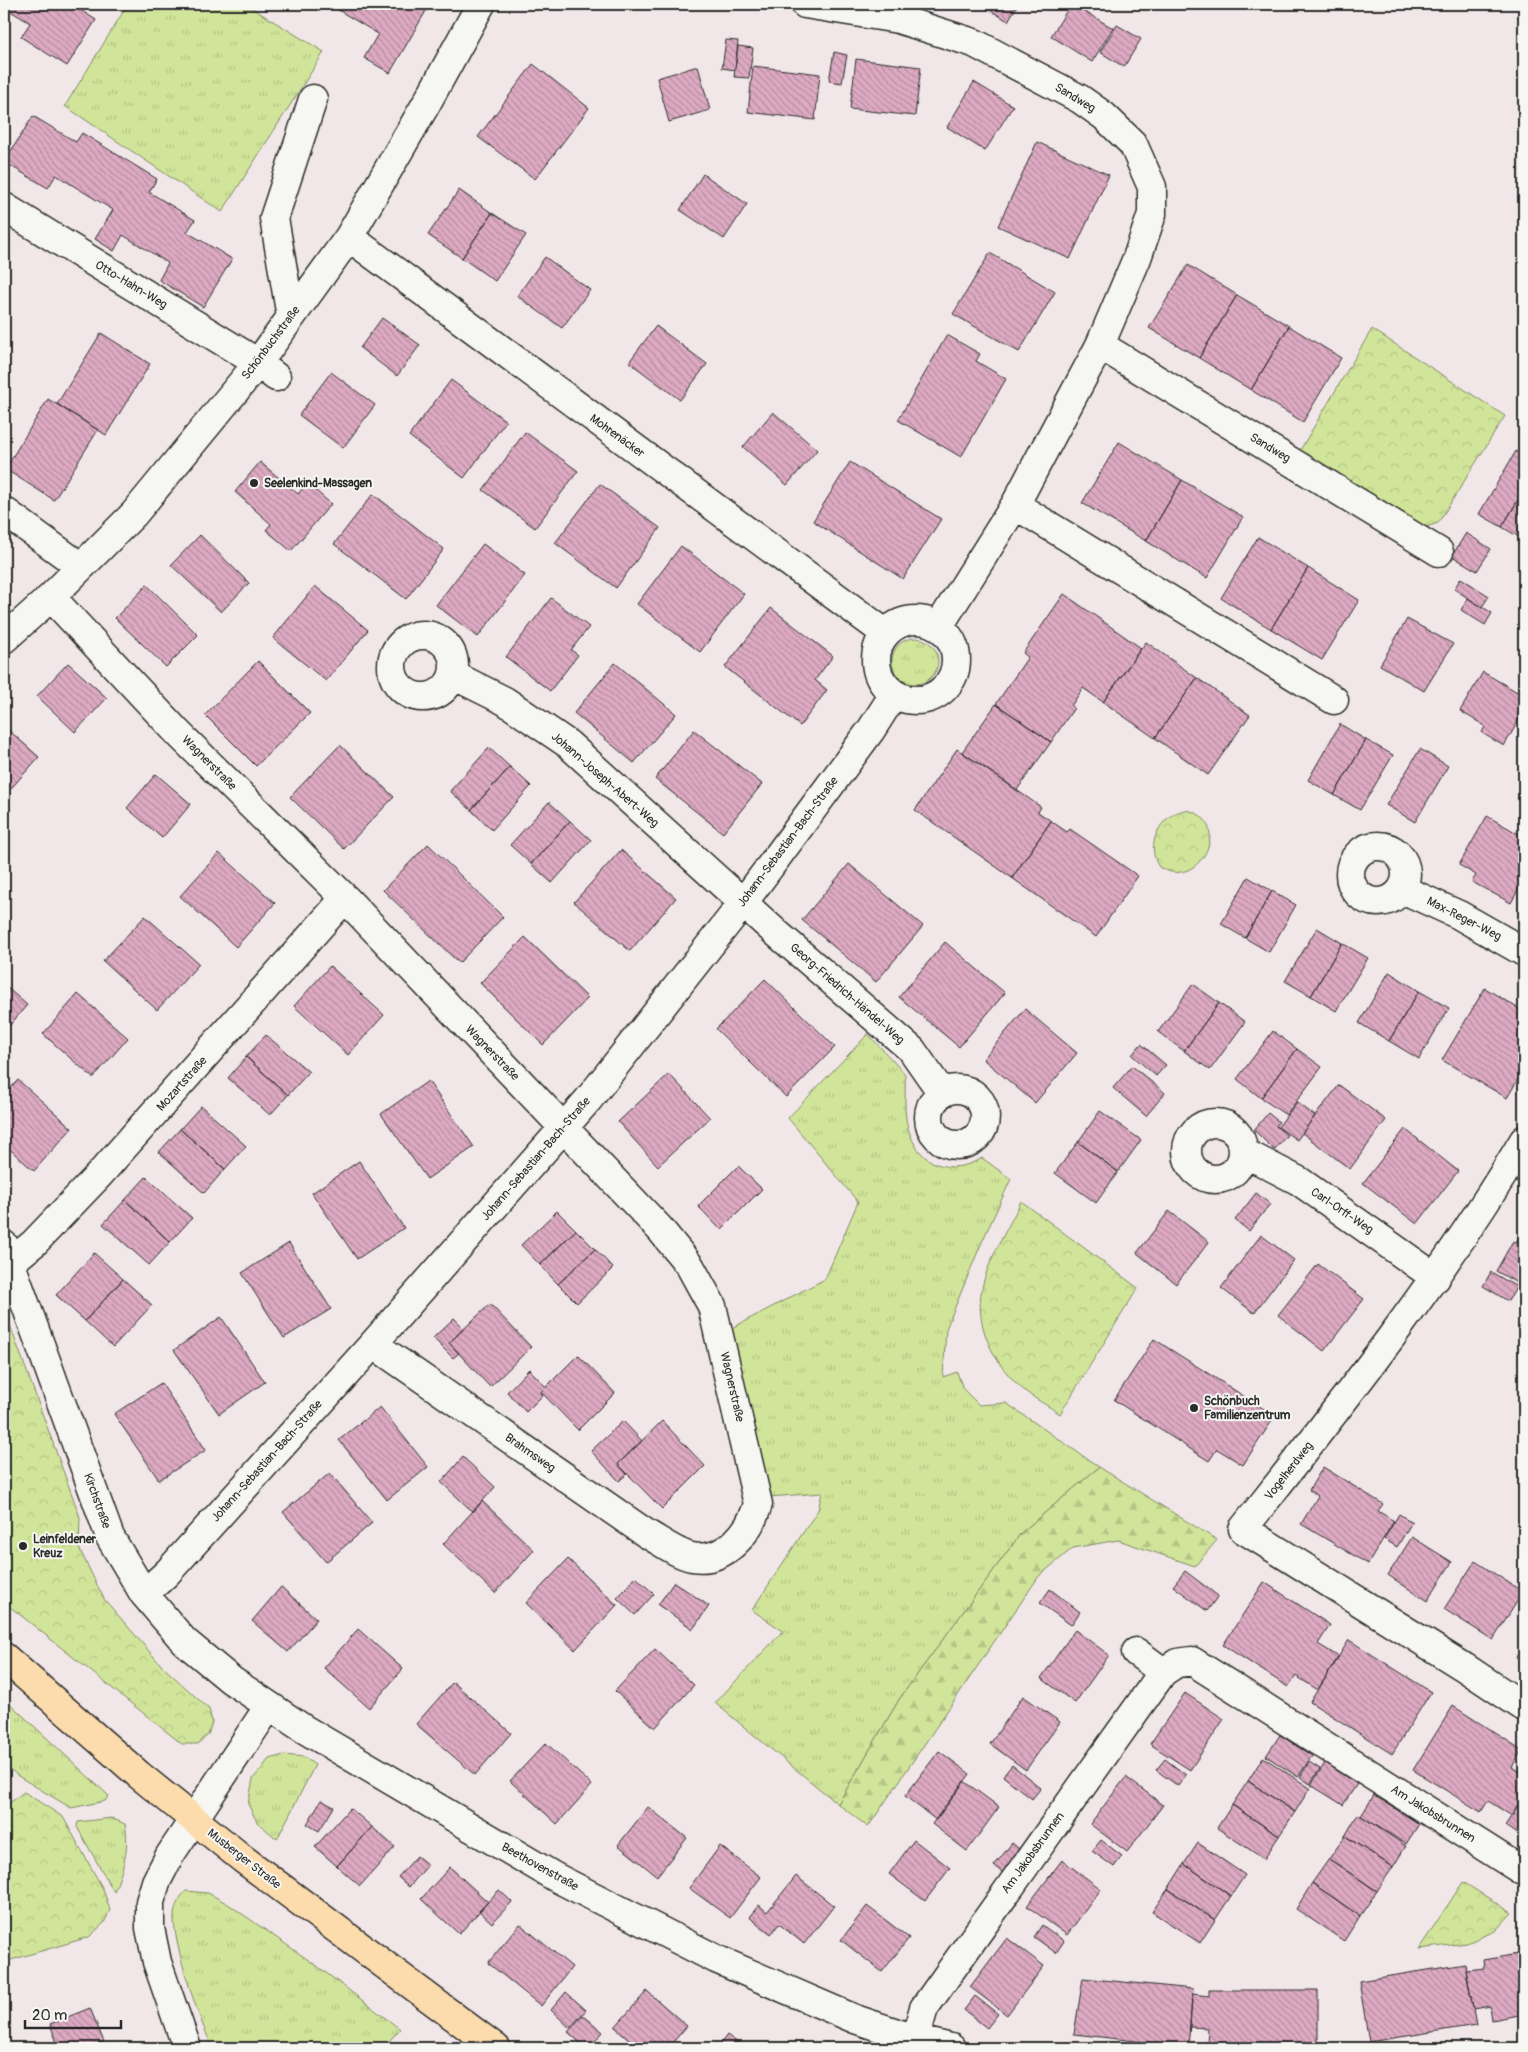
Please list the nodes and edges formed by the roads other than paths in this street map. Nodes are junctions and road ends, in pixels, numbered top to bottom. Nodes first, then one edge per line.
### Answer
1 (481, 4) edge
2 (805, 4) edge
3 (313, 99) dead end
4 (4, 206) edge
5 (349, 237) junction
6 (291, 317) junction
7 (1100, 345) junction
8 (267, 370) junction
9 (1015, 505) junction
10 (4, 511) edge
11 (1439, 552) dead end
12 (81, 567) junction
13 (51, 597) junction
14 (938, 626) junction
15 (885, 633) junction
16 (4, 639) edge
17 (454, 675) dead end
18 (894, 694) junction
19 (1334, 700) dead end
20 (1402, 889) dead end
21 (345, 898) junction
22 (743, 903) junction
23 (1524, 952) edge
24 (942, 1093) dead end
25 (562, 1128) junction
26 (1524, 1140) edge
27 (1243, 1152) dead end
28 (8, 1254) edge
29 (1436, 1278) junction
30 (373, 1344) junction
31 (691, 1557) joint
32 (144, 1594) junction
33 (1136, 1652) dead end
34 (4, 1657) edge
35 (1163, 1672) junction
36 (268, 1706) junction
37 (1524, 1707) edge
38 (194, 1820) junction
39 (1524, 1872) edge
40 (915, 2039) junction
41 (187, 2048) edge
42 (496, 2048) edge
43 (951, 2048) edge

1 - 5 street, Schönbuchstraße
2 - 7 street, Sandweg
3 - 6 street
4 - 8 street, Otto-Hahn-Weg
5 - 6 street, Schönbuchstraße
5 - 15 street, Mohrenäcker
6 - 8 street, Schönbuchstraße
7 - 9 street, Sandweg
7 - 11 street, Sandweg
8 - 12 street, Schönbuchstraße
9 - 14 street, Sandweg
9 - 19 street
10 - 12 street
12 - 13 street, Schönbuchstraße
13 - 16 street, Schönbuchstraße
13 - 21 street, Wagnerstraße
14 - 15 street
14 - 18 street
15 - 18 street
17 - 22 street, Johann-Joseph-Abert-Weg
18 - 22 street, Johann-Sebastian-Bach-Straße
20 - 23 street, Max-Reger-Weg
21 - 25 street, Wagnerstraße
21 - 28 street, Mozartstraße
22 - 24 street, Georg-Friedrich-Händel-Weg
22 - 25 street, Johann-Sebastian-Bach-Straße
25 - 30 street, Johann-Sebastian-Bach-Straße
25 - 31 street, Wagnerstraße
26 - 29 street, Vogelherdweg
27 - 29 street, Carl-Orff-Weg
28 - 32 street, Kirchstraße
29 - 37 street, Vogelherdweg
30 - 31 street, Brahmsweg
30 - 32 street, Johann-Sebastian-Bach-Straße
32 - 36 street, Kirchstraße
33 - 35 street
34 - 38 main road, Musberger Straße
35 - 39 street, Am Jakobsbrunnen
35 - 40 street, Am Jakobsbrunnen
36 - 38 street
36 - 40 street, Beethovenstraße
38 - 41 street
38 - 42 main road, Musberger Straße
40 - 43 street, Beethovenstraße

